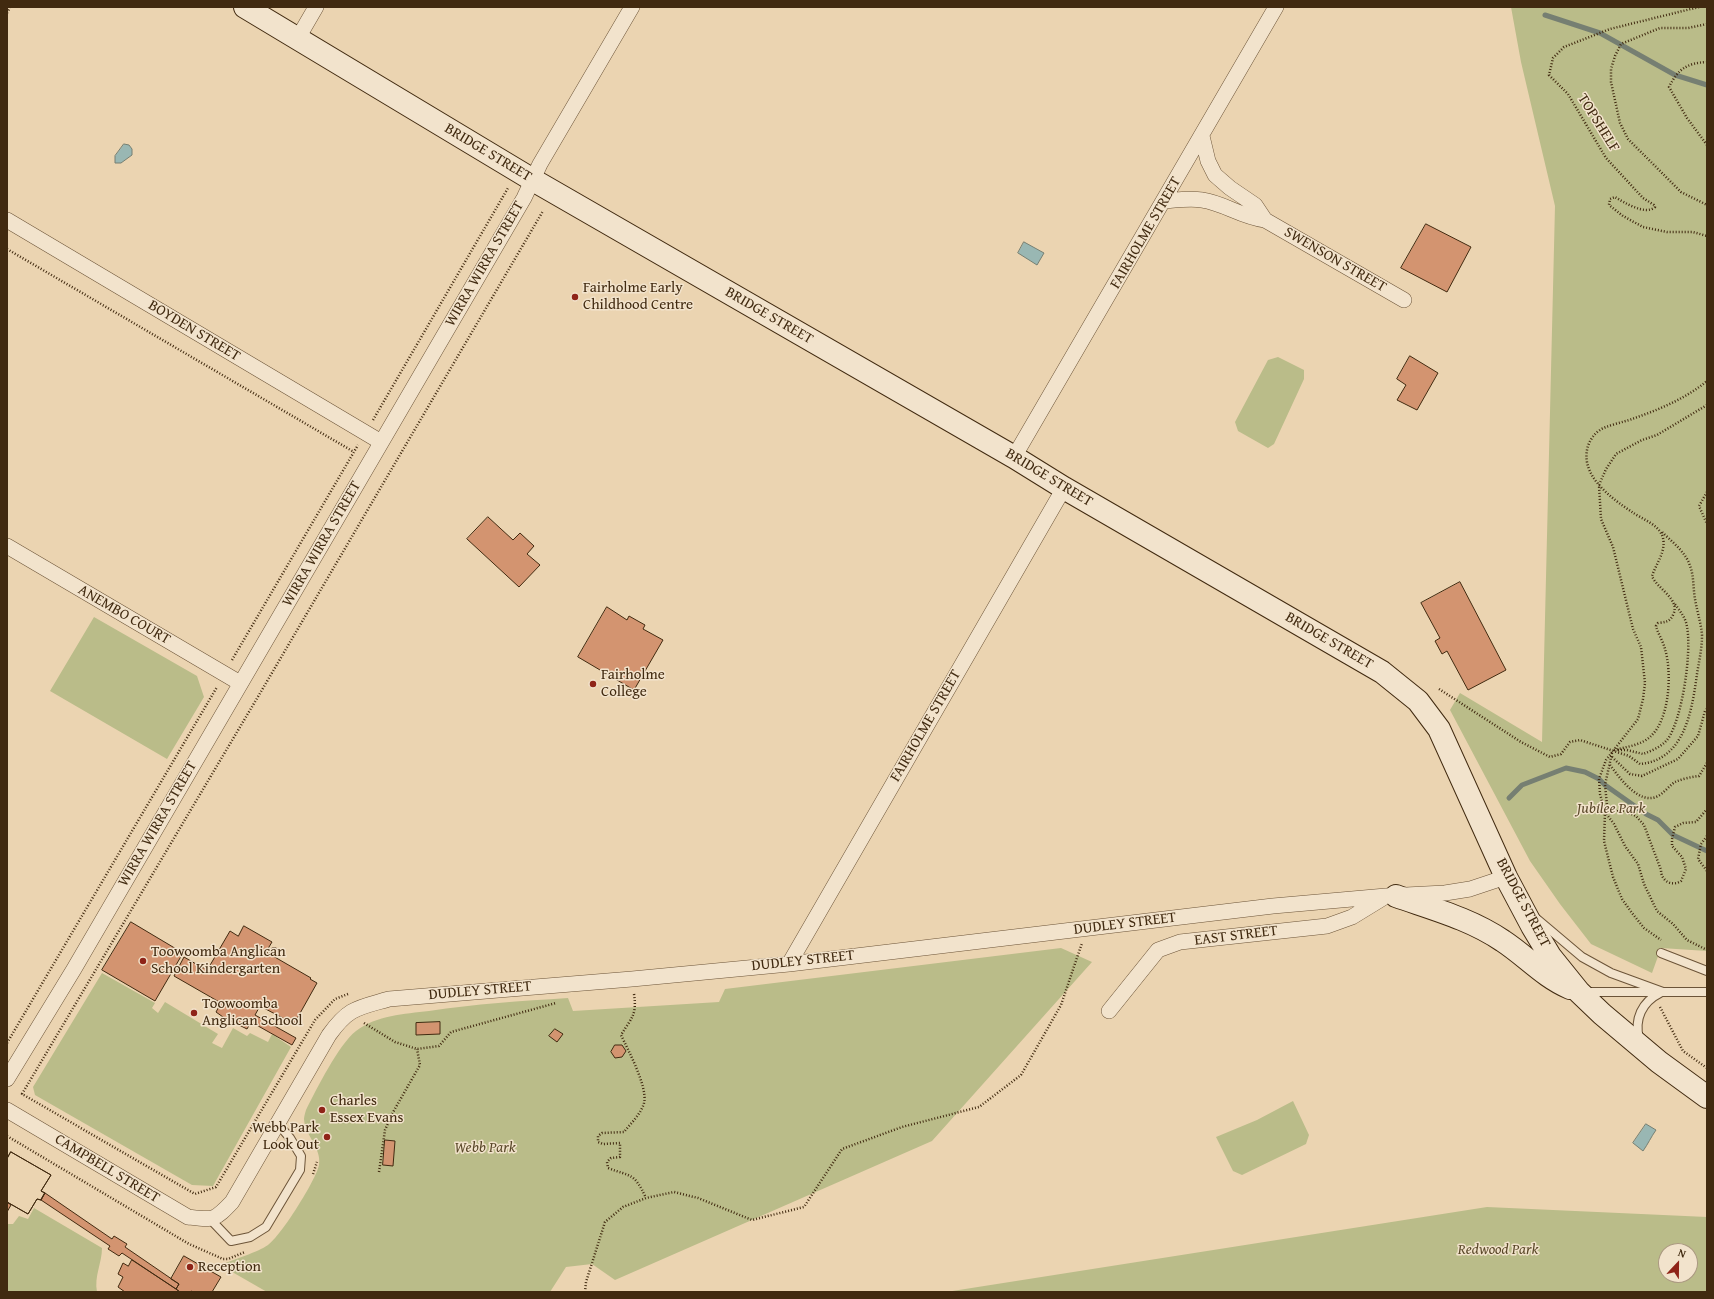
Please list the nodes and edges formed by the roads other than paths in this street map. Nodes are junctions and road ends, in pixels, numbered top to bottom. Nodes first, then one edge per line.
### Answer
1 (245, 7) edge
2 (316, 7) edge
3 (632, 7) edge
4 (1276, 7) edge
5 (298, 38) junction
6 (1202, 136) junction
7 (533, 180) junction
8 (1164, 201) junction
9 (7, 220) edge
10 (1265, 220) junction
11 (1404, 300) dead end
12 (381, 442) junction
13 (1014, 457) junction
14 (1064, 488) junction
15 (7, 546) edge
16 (240, 683) junction
17 (1506, 877) junction
18 (1391, 896) junction
19 (1523, 908) junction
20 (1661, 953) dead end
21 (789, 964) junction
22 (1707, 971) edge
23 (1579, 992) junction
24 (1663, 992) junction
25 (1707, 992) edge
26 (1110, 1011) dead end
27 (1640, 1046) junction
28 (7, 1079) edge
29 (1707, 1097) edge
30 (7, 1110) edge
31 (278, 1124) junction
32 (211, 1220) junction

1 - 5 street, BRIDGE STREET
2 - 5 street
3 - 7 street, WIRRA WIRRA STREET
4 - 6 street, FAIRHOLME STREET
5 - 7 street, BRIDGE STREET
6 - 8 street, FAIRHOLME STREET
6 - 10 street, SWENSON STREET
7 - 12 street, WIRRA WIRRA STREET
7 - 13 street, BRIDGE STREET
8 - 10 street, SWENSON STREET
8 - 13 street, FAIRHOLME STREET
9 - 12 street, BOYDEN STREET
10 - 11 street, SWENSON STREET
12 - 16 street, WIRRA WIRRA STREET
13 - 14 street, BRIDGE STREET
14 - 17 street, BRIDGE STREET
14 - 21 street, FAIRHOLME STREET
15 - 16 street, ANEMBO COURT
16 - 28 street, WIRRA WIRRA STREET
17 - 18 street, DUDLEY STREET
17 - 19 street, BRIDGE STREET
18 - 21 street, DUDLEY STREET
18 - 23 street
18 - 26 street, EAST STREET
19 - 23 street, BRIDGE STREET
19 - 24 lane
20 - 22 lane
21 - 31 street, DUDLEY STREET
23 - 24 lane
23 - 27 street, BRIDGE STREET
24 - 25 lane
24 - 27 lane
27 - 29 street, BRIDGE STREET
30 - 32 street, CAMPBELL STREET
31 - 32 street, DUDLEY STREET
31 - 32 lane

